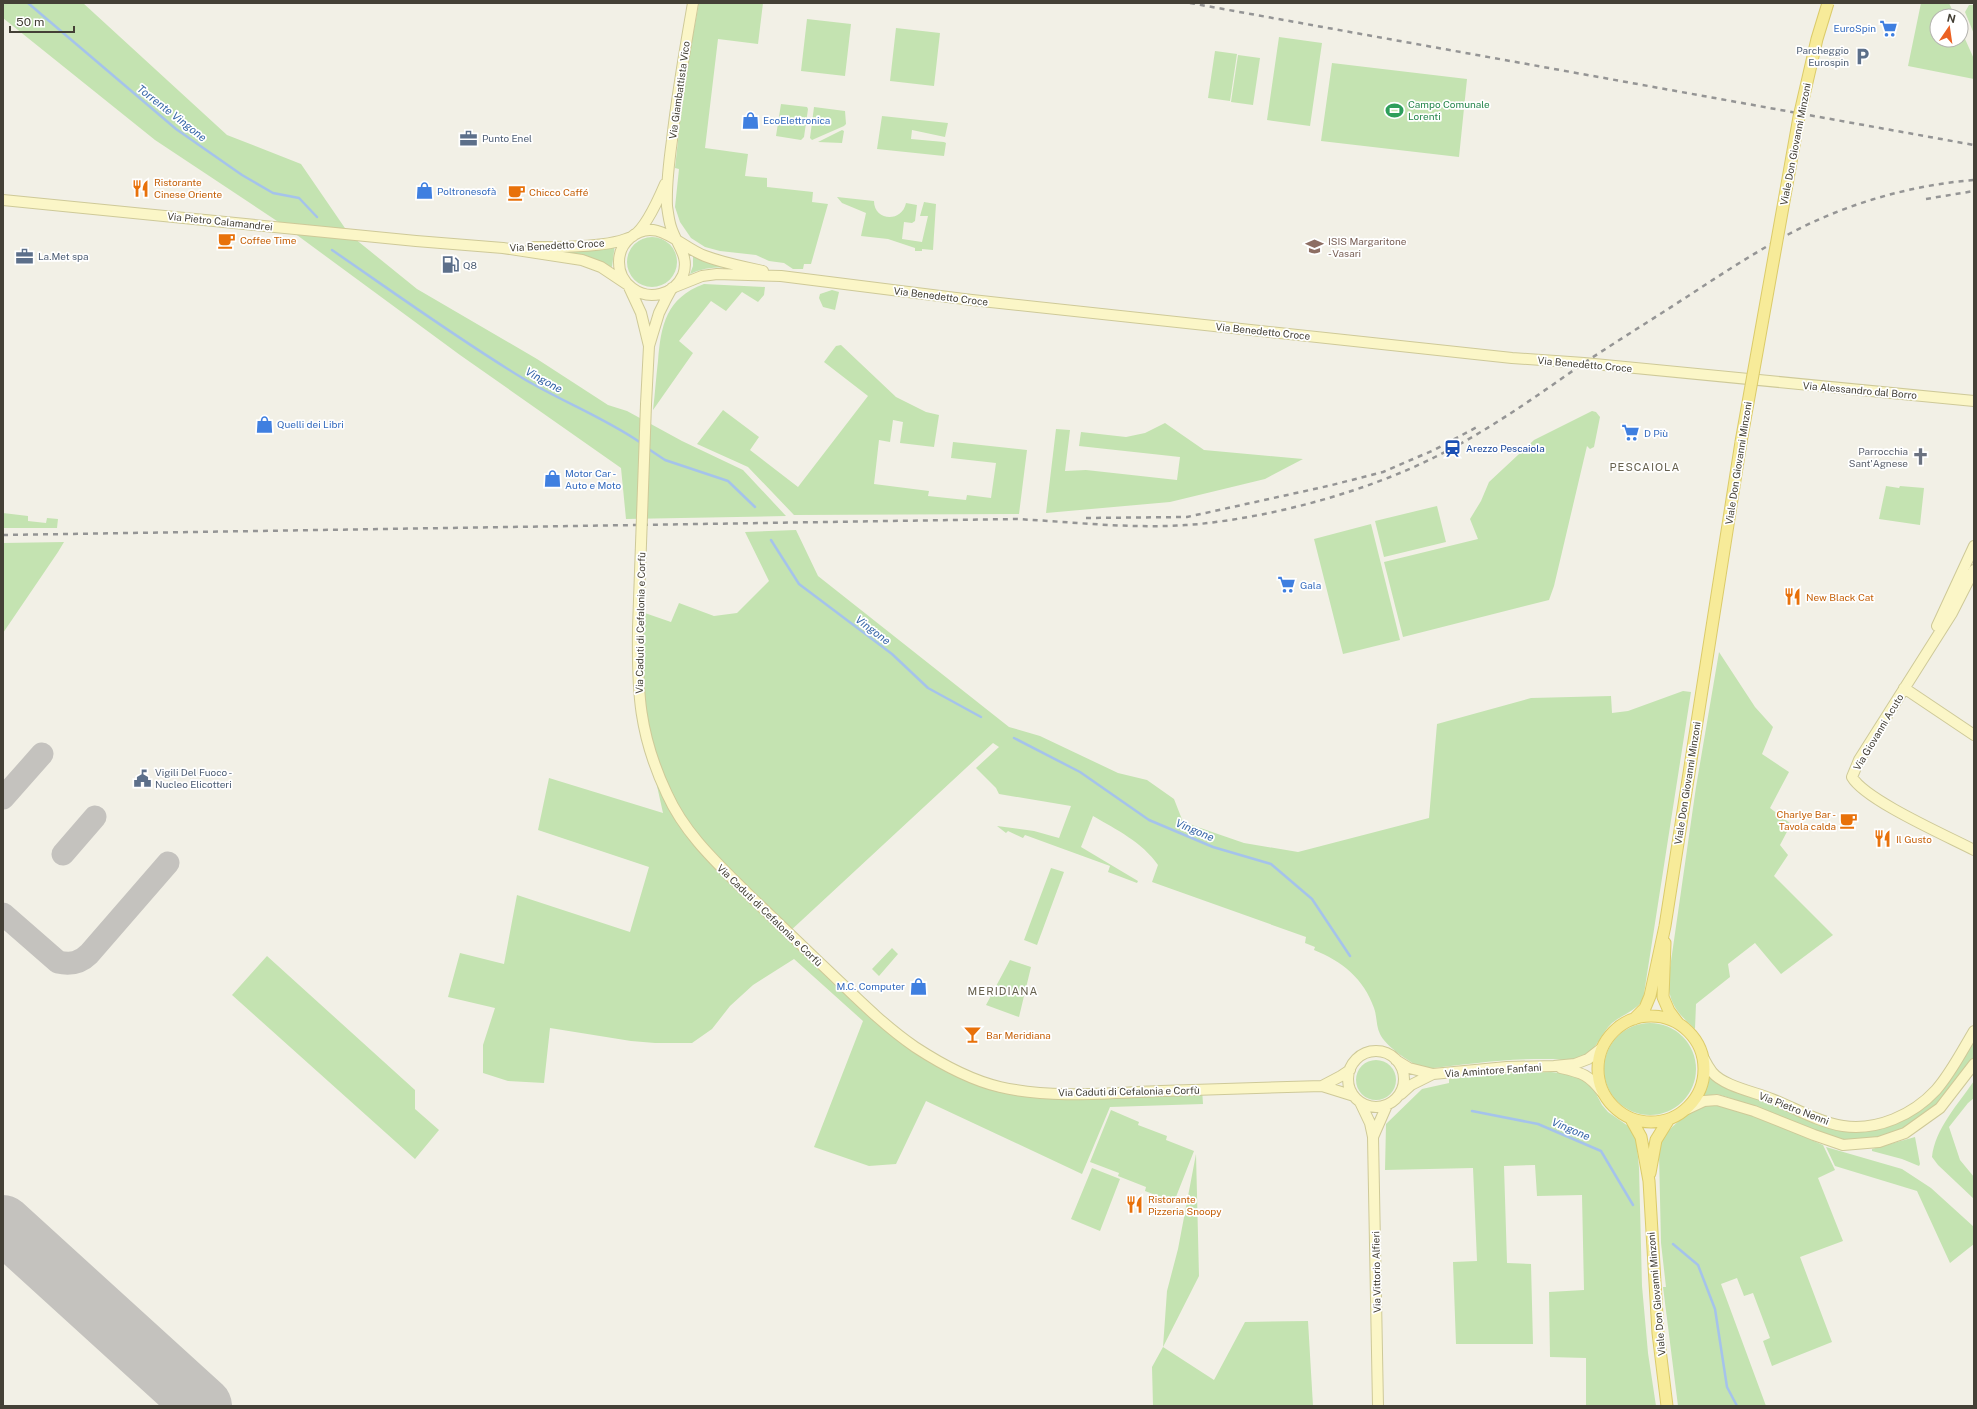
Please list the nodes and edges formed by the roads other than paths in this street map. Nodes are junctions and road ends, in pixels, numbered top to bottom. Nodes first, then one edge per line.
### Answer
1 (693, 3) edge
2 (1828, 3) edge
3 (667, 178) junction
4 (3, 200) edge
5 (633, 235) junction
6 (678, 242) junction
7 (462, 245) joint
8 (503, 248) junction
9 (781, 276) junction
10 (628, 285) junction
11 (672, 288) junction
12 (649, 346) junction
13 (1746, 379) joint
14 (1974, 401) edge
15 (1974, 546) edge
16 (1974, 570) edge
17 (1922, 656) junction
18 (1904, 688) junction
19 (1974, 735) edge
20 (1974, 850) edge
21 (1665, 926) junction
22 (1634, 1019) junction
23 (1679, 1025) junction
24 (1974, 1031) edge
25 (1602, 1048) junction
26 (1704, 1059) junction
27 (1396, 1060) junction
28 (1974, 1064) edge
29 (1554, 1066) junction
30 (1350, 1070) junction
31 (1433, 1074) junction
32 (1322, 1086) junction
33 (1602, 1092) junction
34 (1400, 1095) junction
35 (1357, 1099) junction
36 (1387, 1105) junction
37 (1687, 1109) junction
38 (1631, 1119) junction
39 (1669, 1120) junction
40 (1373, 1137) junction
41 (1649, 1181) junction
42 (1378, 1406) edge
43 (1667, 1406) edge

1 - 3 street, Via Giambattista Vico
2 - 21 main road, Viale Don Giovanni Minzoni, bridge
3 - 5 street, Via Giambattista Vico
3 - 6 street, Via Giambattista Vico
4 - 7 street, Via Pietro Calamandrei
5 - 6 street, Via Benedetto Croce
5 - 8 street, Via Benedetto Croce
5 - 10 street
6 - 9 street, Via Benedetto Croce
6 - 11 street
7 - 8 street, Via Benedetto Croce
8 - 10 street, Via Benedetto Croce
9 - 11 street, Via Benedetto Croce
9 - 13 street, Via Benedetto Croce
10 - 11 street, Via Benedetto Croce
10 - 12 street, Via Caduti di Cefalonia e Corfù
11 - 12 street, Via Caduti di Cefalonia e Corfù
12 - 32 street, Via Caduti di Cefalonia e Corfù, bridge
13 - 14 street, Via Alessandro dal Borro
15 - 17 street
16 - 17 street
17 - 18 street
18 - 19 street
18 - 20 street, Via Giovanni Acuto
21 - 22 main road, Viale Don Giovanni Minzoni
21 - 23 main road, Viale Don Giovanni Minzoni
22 - 23 main road
22 - 25 main road
23 - 26 main road
24 - 26 street, Via Pietro Nenni
25 - 29 street, Via Amintore Fanfani
25 - 33 main road
26 - 37 main road
27 - 30 street, Via Amintore Fanfani
27 - 31 street, Via Amintore Fanfani
27 - 34 street
28 - 37 street, Via Pietro Nenni
29 - 31 street, Via Amintore Fanfani
29 - 33 street, Via Amintore Fanfani
30 - 32 street, Via Caduti di Cefalonia e Corfù
30 - 35 street
31 - 34 street, Via Amintore Fanfani
32 - 35 street, Via Caduti di Cefalonia e Corfù
33 - 38 main road
34 - 36 street, Via Amintore Fanfani
35 - 36 street
35 - 40 street, Via Vittorio Alfieri
36 - 40 street, Via Vittorio Alfieri
37 - 39 main road
38 - 39 main road
38 - 41 main road, Viale Don Giovanni Minzoni
39 - 41 main road, Viale Don Giovanni Minzoni
40 - 42 street, Via Vittorio Alfieri
41 - 43 main road, Viale Don Giovanni Minzoni

